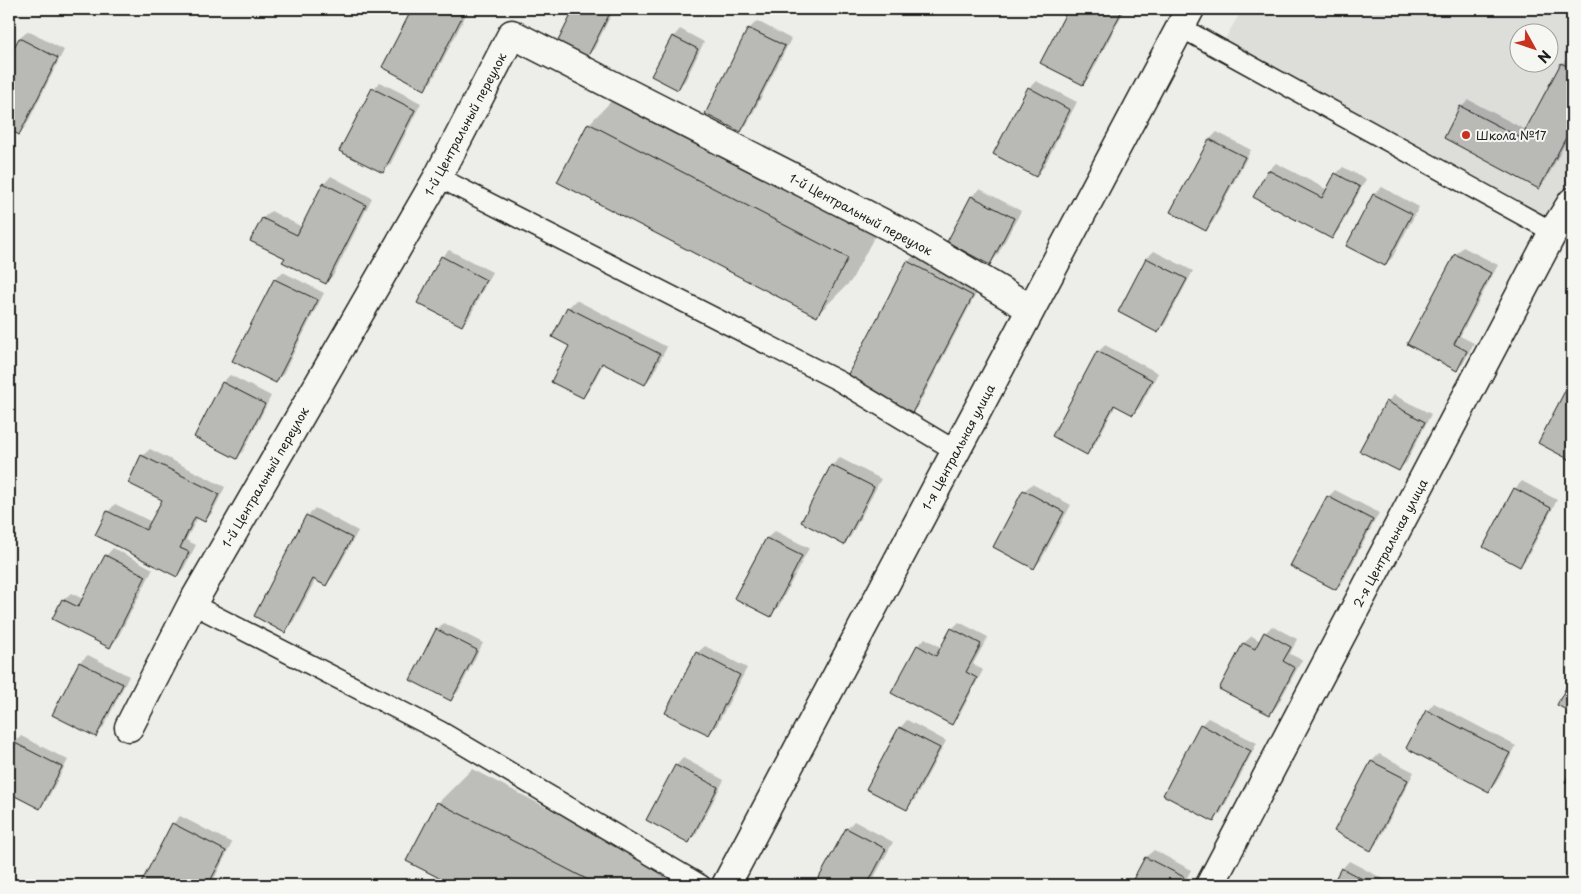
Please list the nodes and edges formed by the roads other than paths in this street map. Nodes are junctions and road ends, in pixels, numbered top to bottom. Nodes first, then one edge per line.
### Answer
1 (1185, 18) edge
2 (438, 177) junction
3 (1572, 202) edge
4 (1553, 232) junction
5 (1031, 310) junction
6 (956, 451) junction
7 (192, 604) junction
8 (129, 727) dead end
9 (701, 885) edge
10 (726, 885) edge
11 (1210, 885) edge

1 - 4 lane
1 - 5 street, 1-я Центральная улица
2 - 5 street, 1-й Центральный переулок
2 - 6 lane
2 - 7 street, 1-й Центральный переулок
3 - 4 street, 2-я Центральная улица
4 - 11 street, 2-я Центральная улица
5 - 6 street, 1-я Центральная улица
6 - 10 street, 1-я Центральная улица
7 - 8 street, 1-й Центральный переулок
7 - 9 lane

